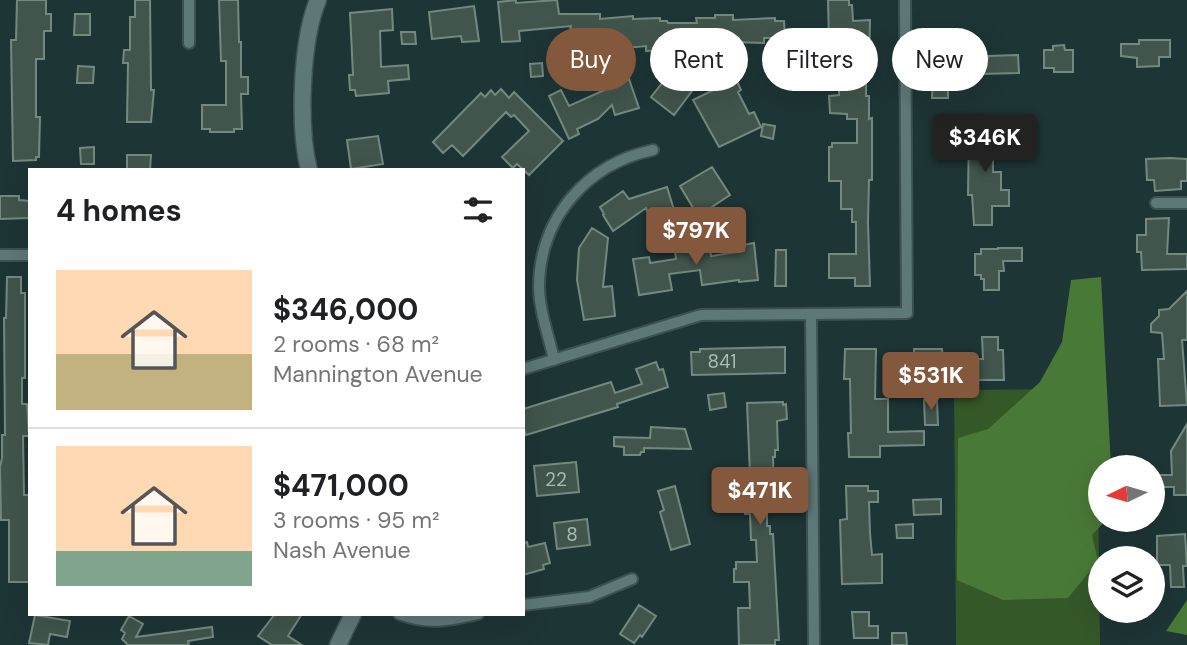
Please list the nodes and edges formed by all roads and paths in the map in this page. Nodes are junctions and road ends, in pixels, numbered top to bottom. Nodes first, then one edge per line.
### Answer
1 (189, 0) edge
2 (318, 0) edge
3 (905, 0) edge
4 (189, 43) dead end
5 (653, 150) dead end
6 (309, 168) edge
7 (1156, 203) dead end
8 (1187, 203) edge
9 (28, 255) edge
10 (0, 256) edge
11 (811, 314) junction
12 (554, 360) junction
13 (525, 368) edge
14 (632, 579) dead end
15 (525, 605) edge
16 (352, 616) edge
17 (406, 616) edge
18 (470, 616) edge
19 (338, 645) edge
20 (814, 645) edge

1 - 4 street
2 - 6 main road
3 - 11 street
5 - 12 street
7 - 8 street
9 - 10 street
11 - 12 street
11 - 20 street
12 - 13 street
14 - 15 street
16 - 19 main road
17 - 18 street

